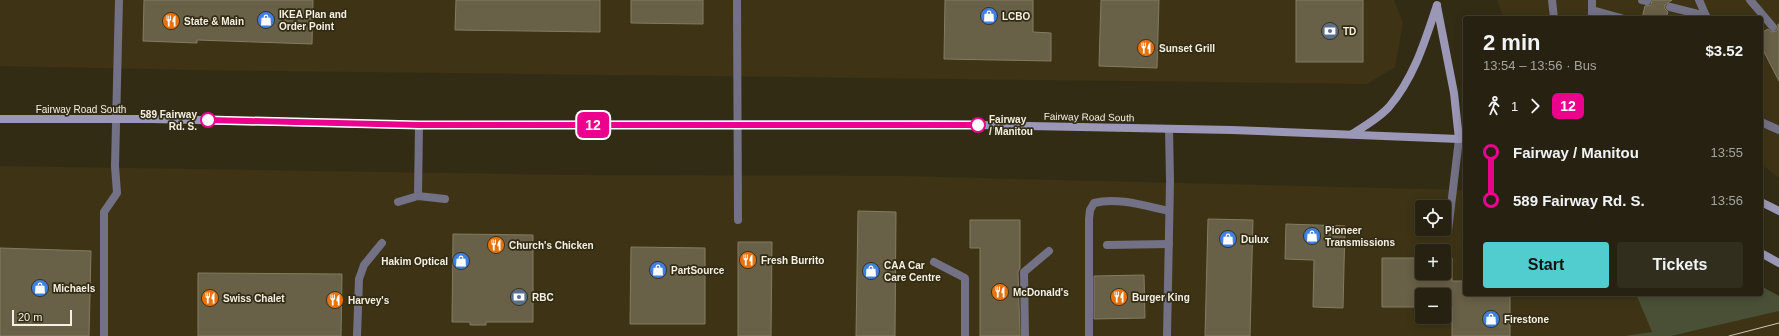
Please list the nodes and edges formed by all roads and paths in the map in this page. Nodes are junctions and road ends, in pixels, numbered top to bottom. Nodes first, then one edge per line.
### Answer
1 (119, 0) edge
2 (737, 0) edge
3 (1552, 0) edge
4 (1592, 0) edge
5 (1699, 0) edge
6 (1750, 0) edge
7 (1437, 3) edge
8 (1670, 7) dead end
9 (1592, 14) edge
10 (1554, 16) edge
11 (1606, 16) edge
12 (1702, 16) edge
13 (1706, 16) edge
14 (1773, 27) dead end
15 (0, 119) edge
16 (116, 119) junction
17 (1763, 123) edge
18 (419, 125) junction
19 (738, 125) junction
20 (1169, 129) junction
21 (1779, 130) edge
22 (1352, 134) junction
23 (1463, 140) edge
24 (418, 196) junction
25 (445, 198) dead end
26 (398, 202) dead end
27 (1763, 203) edge
28 (1169, 211) junction
29 (1779, 211) edge
30 (1451, 213) edge
31 (738, 220) dead end
32 (382, 243) dead end
33 (1107, 244) dead end
34 (1169, 244) junction
35 (1049, 251) dead end
36 (1763, 254) edge
37 (934, 262) dead end
38 (1779, 263) edge
39 (104, 336) edge
40 (357, 336) edge
41 (965, 336) edge
42 (1025, 336) edge
43 (1089, 336) edge
44 (1167, 336) edge

1 - 16 lane
2 - 19 lane
3 - 10 lane
4 - 9 lane
5 - 13 lane
6 - 14 lane
7 - 22 main road
7 - 23 main road
8 - 12 lane
9 - 11 lane
15 - 16 main road, Fairway Road South
16 - 18 main road, Fairway Road South
16 - 39 lane
17 - 21 lane
18 - 19 main road, Fairway Road South
18 - 24 lane
19 - 20 main road, Fairway Road South
19 - 31 lane
20 - 22 main road, Fairway Road South
20 - 28 lane
22 - 23 main road, Fairway Road South
23 - 30 lane
24 - 25 lane
24 - 26 lane
27 - 29 main road
28 - 34 lane
28 - 43 lane
32 - 40 lane
33 - 34 lane
34 - 44 lane
35 - 42 lane
36 - 38 main road
37 - 41 lane

